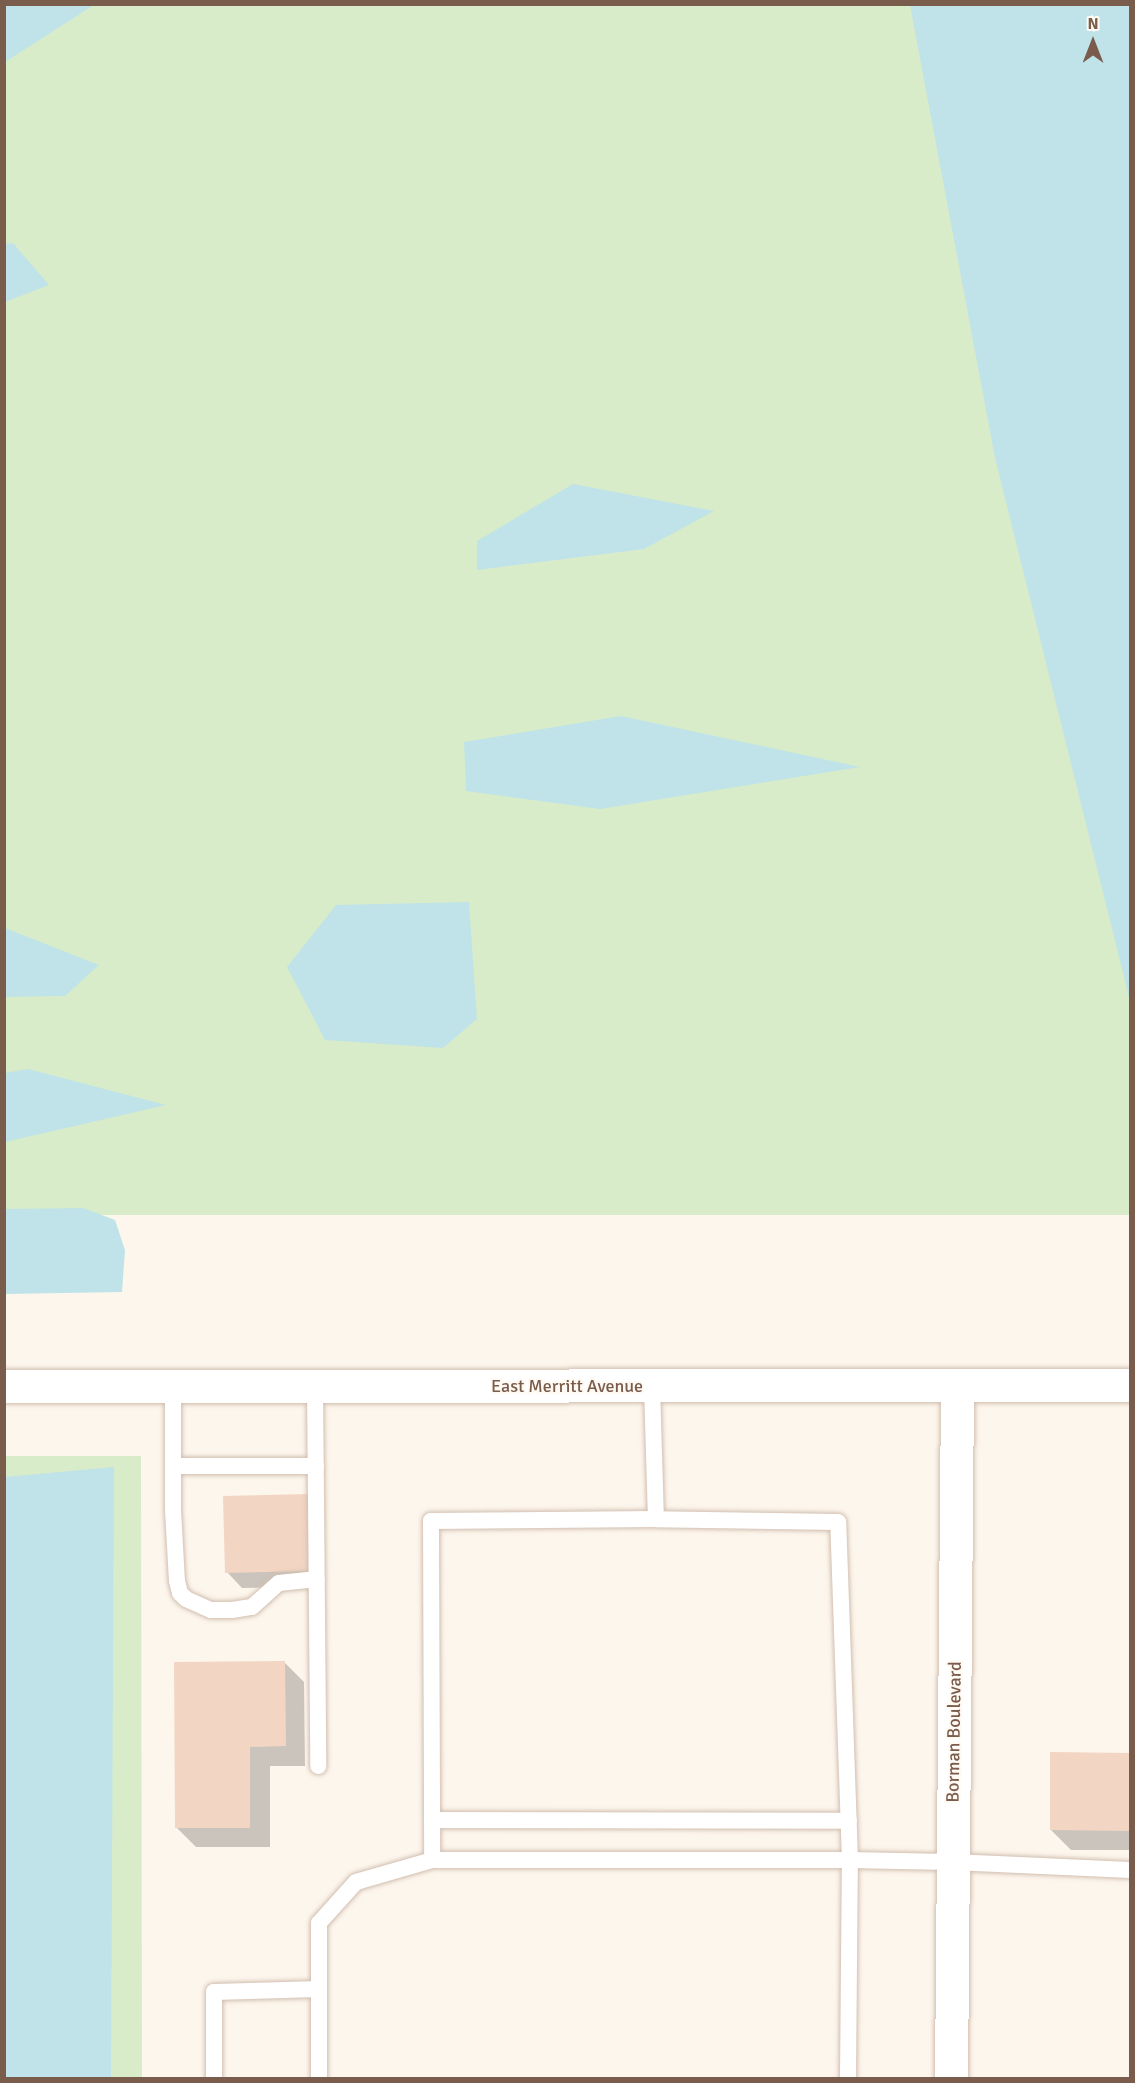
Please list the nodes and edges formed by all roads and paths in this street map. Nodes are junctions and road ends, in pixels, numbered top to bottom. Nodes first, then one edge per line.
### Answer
1 (315, 1385) junction
2 (4, 1386) edge
3 (173, 1386) junction
4 (652, 1386) junction
5 (957, 1386) junction
6 (1131, 1386) edge
7 (173, 1466) junction
8 (316, 1466) junction
9 (656, 1519) junction
10 (317, 1580) junction
11 (318, 1766) dead end
12 (432, 1820) junction
13 (849, 1821) junction
14 (432, 1860) junction
15 (850, 1860) junction
16 (953, 1862) junction
17 (1131, 1870) edge
18 (319, 1989) junction
19 (214, 2079) edge
20 (319, 2079) edge
21 (848, 2079) edge
22 (951, 2079) edge

1 - 3 street, East Merritt Avenue
1 - 4 street, East Merritt Avenue
1 - 8 lane
2 - 3 street, East Merritt Avenue
3 - 7 lane
4 - 5 street, East Merritt Avenue
4 - 9 lane
5 - 6 street, East Merritt Avenue
5 - 16 street, Borman Boulevard
7 - 8 lane
7 - 10 lane
8 - 10 lane
9 - 12 lane
9 - 13 lane
10 - 11 lane
12 - 13 lane
12 - 14 lane
13 - 15 lane
14 - 15 lane
14 - 18 lane
15 - 16 lane
15 - 21 lane
16 - 17 lane
16 - 22 street, Borman Boulevard
18 - 19 lane
18 - 20 lane

